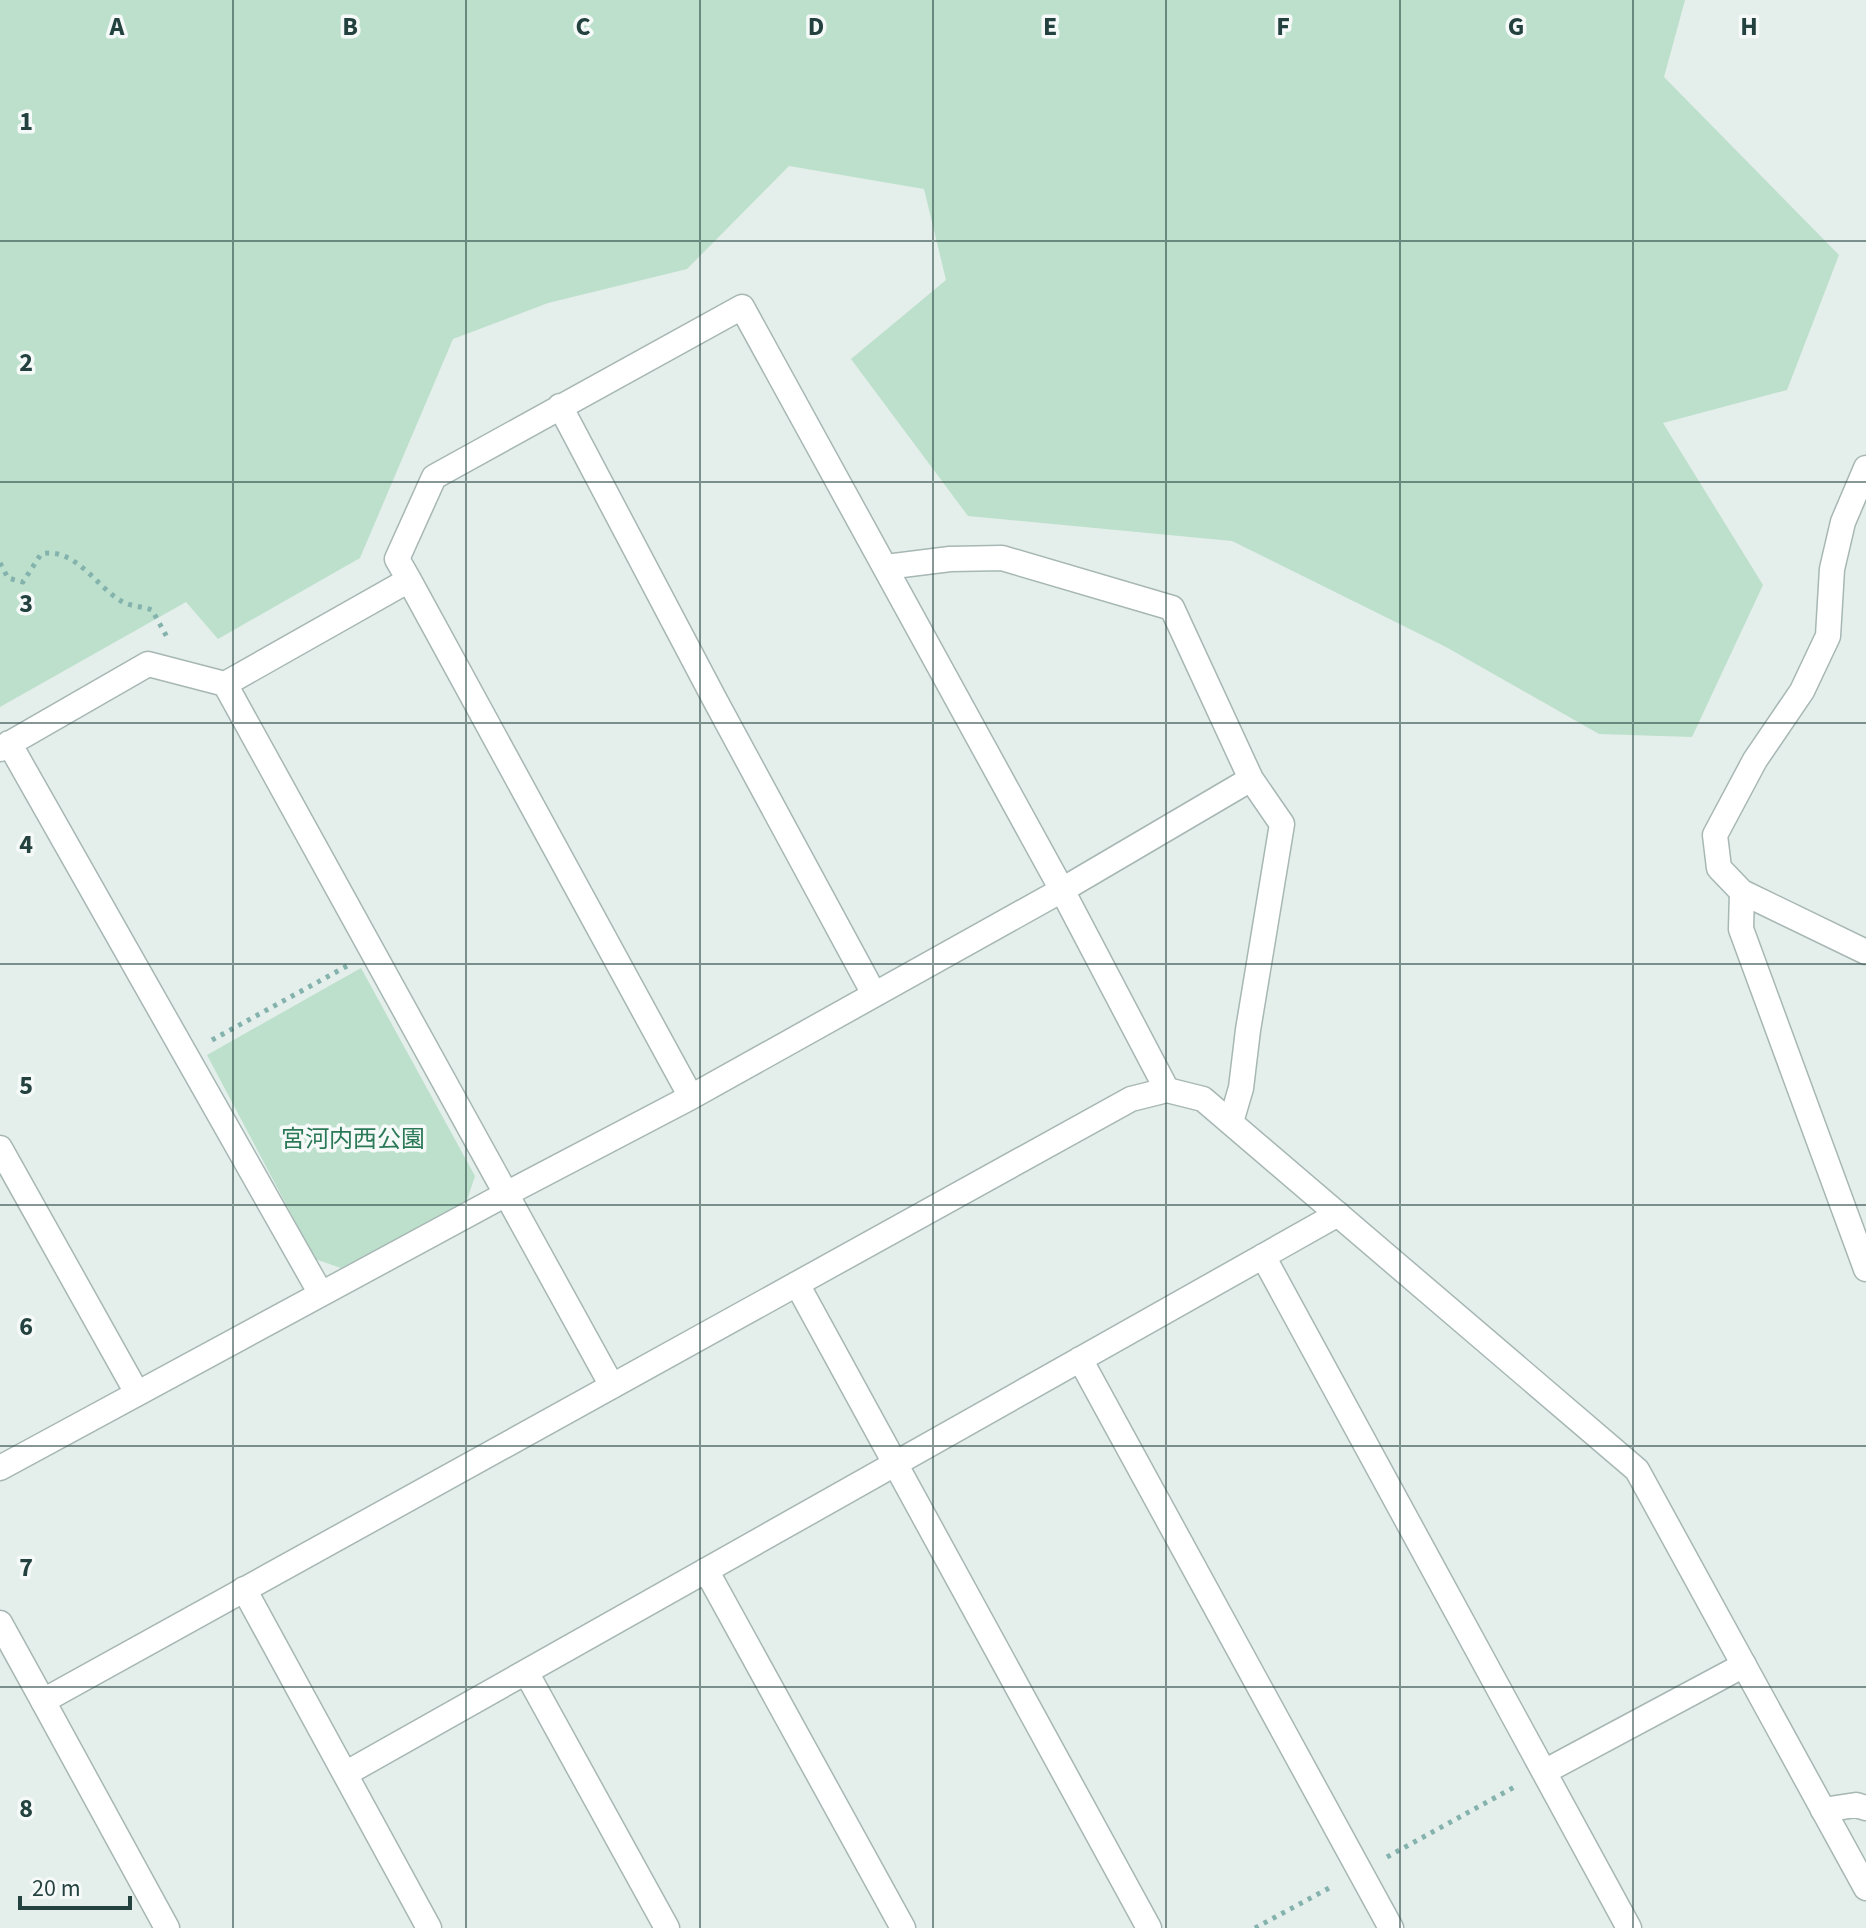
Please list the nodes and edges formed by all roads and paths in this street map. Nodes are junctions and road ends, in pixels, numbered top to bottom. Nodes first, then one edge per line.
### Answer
1 (560, 406) junction
2 (1866, 468) edge
3 (0, 563) edge
4 (886, 567) junction
5 (409, 580) junction
6 (185, 674) junction
7 (225, 684) junction
8 (5, 746) edge
9 (1251, 779) junction
10 (1062, 890) junction
11 (1742, 892) junction
12 (372, 952) junction
13 (1866, 952) edge
14 (874, 994) junction
15 (186, 1054) junction
16 (1167, 1090) junction
17 (691, 1097) junction
18 (1231, 1122) junction
19 (0, 1148) edge
20 (506, 1194) junction
21 (1338, 1214) junction
22 (1263, 1256) junction
23 (1866, 1269) edge
24 (797, 1284) junction
25 (321, 1294) junction
26 (1080, 1359) junction
27 (612, 1386) junction
28 (137, 1393) junction
29 (895, 1464) junction
30 (0, 1468) edge
31 (706, 1570) junction
32 (244, 1589) junction
33 (0, 1623) edge
34 (1744, 1665) junction
35 (526, 1672) junction
36 (43, 1701) junction
37 (1544, 1772) junction
38 (345, 1774) junction
39 (1866, 1808) edge
40 (1823, 1810) junction
41 (1376, 1863) dead end
42 (1338, 1883) dead end
43 (1866, 1888) edge
44 (167, 1928) edge
45 (429, 1928) edge
46 (667, 1928) edge
47 (903, 1928) edge
48 (1149, 1928) edge
49 (1255, 1928) edge
50 (1391, 1928) edge
51 (1629, 1928) edge

1 - 4 street
1 - 5 street
1 - 14 street
2 - 11 street
3 - 6 path
4 - 9 street
4 - 10 street
5 - 7 street
5 - 17 street
6 - 7 street
6 - 8 street
7 - 12 street
8 - 15 street
9 - 10 street
9 - 18 street
10 - 14 street
10 - 16 street
11 - 13 street
11 - 23 street
12 - 15 path
12 - 20 street
14 - 17 street
15 - 25 street
16 - 18 street
16 - 24 street
17 - 20 street
18 - 21 street
19 - 28 street
20 - 25 street
20 - 27 street
21 - 22 street
21 - 34 street
22 - 26 street
22 - 37 street
24 - 27 street
24 - 29 street
25 - 28 street
26 - 29 street
26 - 50 street
27 - 32 street
28 - 30 street
29 - 31 street
29 - 48 street
31 - 35 street
31 - 47 street
32 - 36 street
32 - 38 street
33 - 36 street
34 - 37 street
34 - 40 street
35 - 38 street
35 - 46 street
36 - 44 street
37 - 41 path
37 - 51 street
38 - 45 street
39 - 40 street
40 - 43 street
42 - 49 path

